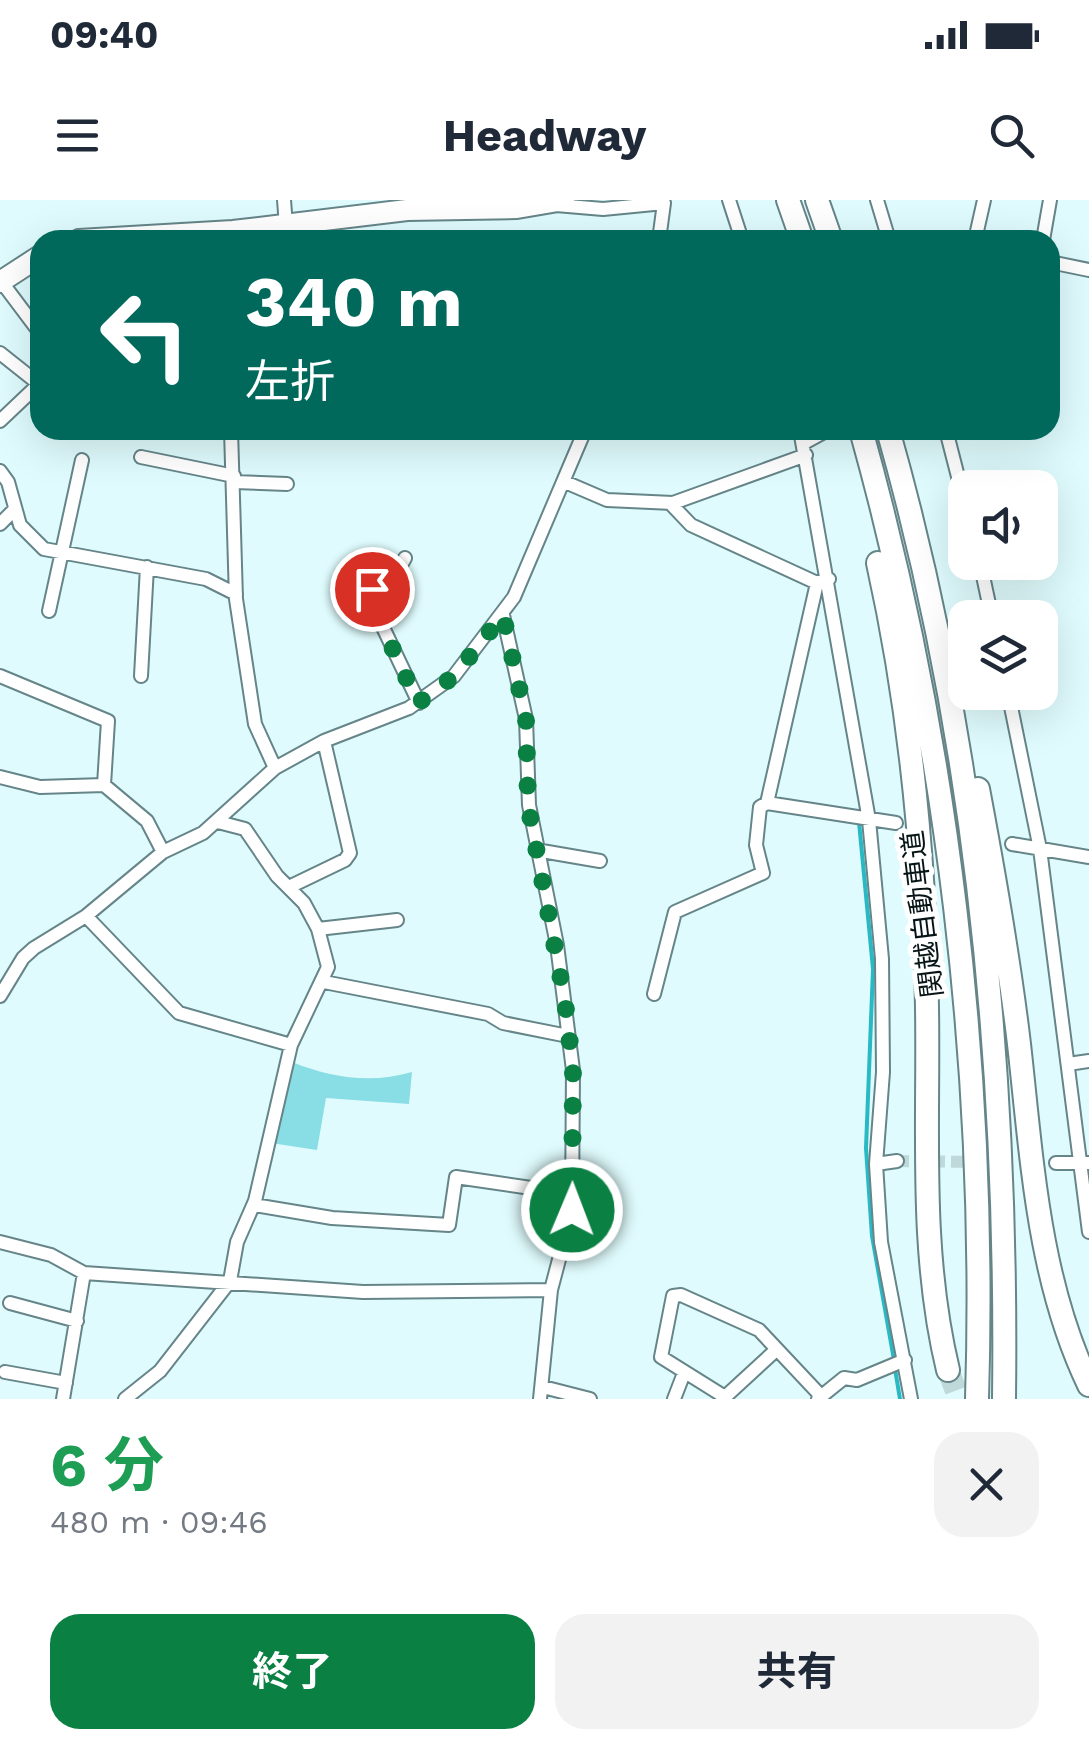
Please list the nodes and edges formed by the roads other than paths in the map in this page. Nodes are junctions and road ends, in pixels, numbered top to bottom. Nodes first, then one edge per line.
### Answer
1 (284, 200) edge
2 (729, 200) edge
3 (788, 200) edge
4 (817, 200) edge
5 (827, 200) edge
6 (876, 200) edge
7 (984, 200) edge
8 (1050, 200) edge
9 (553, 201) edge
10 (666, 201) edge
11 (407, 205) edge
12 (286, 226) junction
13 (227, 230) edge
14 (661, 230) edge
15 (739, 230) edge
16 (798, 230) edge
17 (828, 230) edge
18 (837, 230) edge
19 (886, 230) edge
20 (977, 230) edge
21 (1045, 230) edge
22 (30, 262) edge
23 (1060, 264) edge
24 (1089, 270) edge
25 (0, 281) edge
26 (30, 321) edge
27 (0, 353) edge
28 (30, 376) edge
29 (30, 392) edge
30 (0, 422) edge
31 (232, 440) edge
32 (581, 440) edge
33 (851, 440) edge
34 (862, 440) edge
35 (894, 440) edge
36 (895, 440) edge
37 (949, 440) edge
38 (803, 442) edge
39 (141, 456) dead end
40 (82, 460) dead end
41 (956, 470) edge
42 (0, 472) edge
43 (234, 479) junction
44 (565, 482) junction
45 (287, 484) dead end
46 (670, 502) junction
47 (15, 509) junction
48 (0, 524) edge
49 (60, 556) junction
50 (406, 558) dead end
51 (148, 567) junction
52 (823, 581) junction
53 (236, 594) junction
54 (48, 611) dead end
55 (503, 615) junction
56 (0, 676) edge
57 (140, 676) dead end
58 (418, 703) junction
59 (1012, 710) edge
60 (324, 741) junction
61 (275, 768) junction
62 (0, 778) edge
63 (104, 785) junction
64 (767, 804) junction
65 (869, 820) junction
66 (218, 822) junction
67 (896, 823) dead end
68 (1012, 844) dead end
69 (1040, 849) junction
70 (536, 850) junction
71 (163, 852) junction
72 (1089, 857) edge
73 (600, 862) dead end
74 (289, 887) junction
75 (86, 916) junction
76 (397, 920) dead end
77 (318, 928) junction
78 (324, 982) junction
79 (654, 994) dead end
80 (0, 996) edge
81 (568, 1036) junction
82 (291, 1045) junction
83 (1089, 1062) edge
84 (1068, 1064) junction
85 (896, 1161) tunnel mouth
86 (1056, 1163) dead end
87 (876, 1164) junction
88 (1084, 1164) edge
89 (572, 1194) junction
90 (254, 1206) junction
91 (1089, 1228) edge
92 (0, 1242) edge
93 (84, 1273) junction
94 (230, 1282) junction
95 (552, 1290) junction
96 (10, 1303) dead end
97 (77, 1321) junction
98 (776, 1350) junction
99 (897, 1363) junction
100 (948, 1370) tunnel mouth
101 (4, 1372) dead end
102 (684, 1373) junction
103 (66, 1382) junction
104 (1089, 1385) edge
105 (542, 1393) edge
106 (819, 1398) edge
107 (63, 1399) edge
108 (125, 1399) edge
109 (590, 1399) edge
110 (674, 1399) edge
111 (911, 1399) edge
112 (976, 1399) edge
113 (1004, 1399) edge

1 - 12 street
2 - 15 street
3 - 16 highway
4 - 17 highway
5 - 18 highway
6 - 19 street
7 - 20 street
8 - 21 street
9 - 10 street
9 - 11 main road
10 - 14 street
11 - 12 main road
12 - 13 main road
22 - 25 main road
23 - 24 street
25 - 26 street
27 - 28 street
29 - 30 street
31 - 43 street
32 - 44 street
33 - 100 highway
34 - 112 highway, 関越自動車道
35 - 113 highway, 関越自動車道
36 - 104 highway
37 - 41 street
38 - 46 street
38 - 52 street
39 - 43 street
40 - 49 street
42 - 47 street
43 - 45 street
43 - 53 street
44 - 46 street
44 - 55 street
46 - 52 street
47 - 48 street
47 - 49 street
49 - 51 street
49 - 54 street
50 - 58 street
51 - 53 street
51 - 57 street
52 - 64 street
52 - 65 street
53 - 61 street
55 - 58 street
55 - 70 street
56 - 63 street
58 - 60 street
59 - 69 street
60 - 61 street
60 - 74 street
61 - 66 street
62 - 63 street
63 - 71 street
64 - 65 street
64 - 79 street
65 - 67 street
65 - 87 street
66 - 71 street
66 - 74 street
68 - 69 street
69 - 72 street
69 - 84 street
70 - 73 street
70 - 81 street
71 - 75 street
74 - 77 street
75 - 80 street
75 - 82 street
76 - 77 street
77 - 78 street
78 - 81 street
78 - 82 street
81 - 89 street
82 - 90 street
83 - 84 street
84 - 88 street
85 - 87 street
86 - 88 street
87 - 99 street
88 - 91 street
89 - 90 street
89 - 95 street
90 - 94 street
92 - 93 street
93 - 94 street
93 - 97 street
94 - 95 street
94 - 108 street
95 - 105 street
96 - 97 street
97 - 103 street
98 - 102 street
98 - 102 street
98 - 106 street
99 - 106 street
99 - 111 street
101 - 103 street
102 - 110 street
103 - 107 street
105 - 109 street

